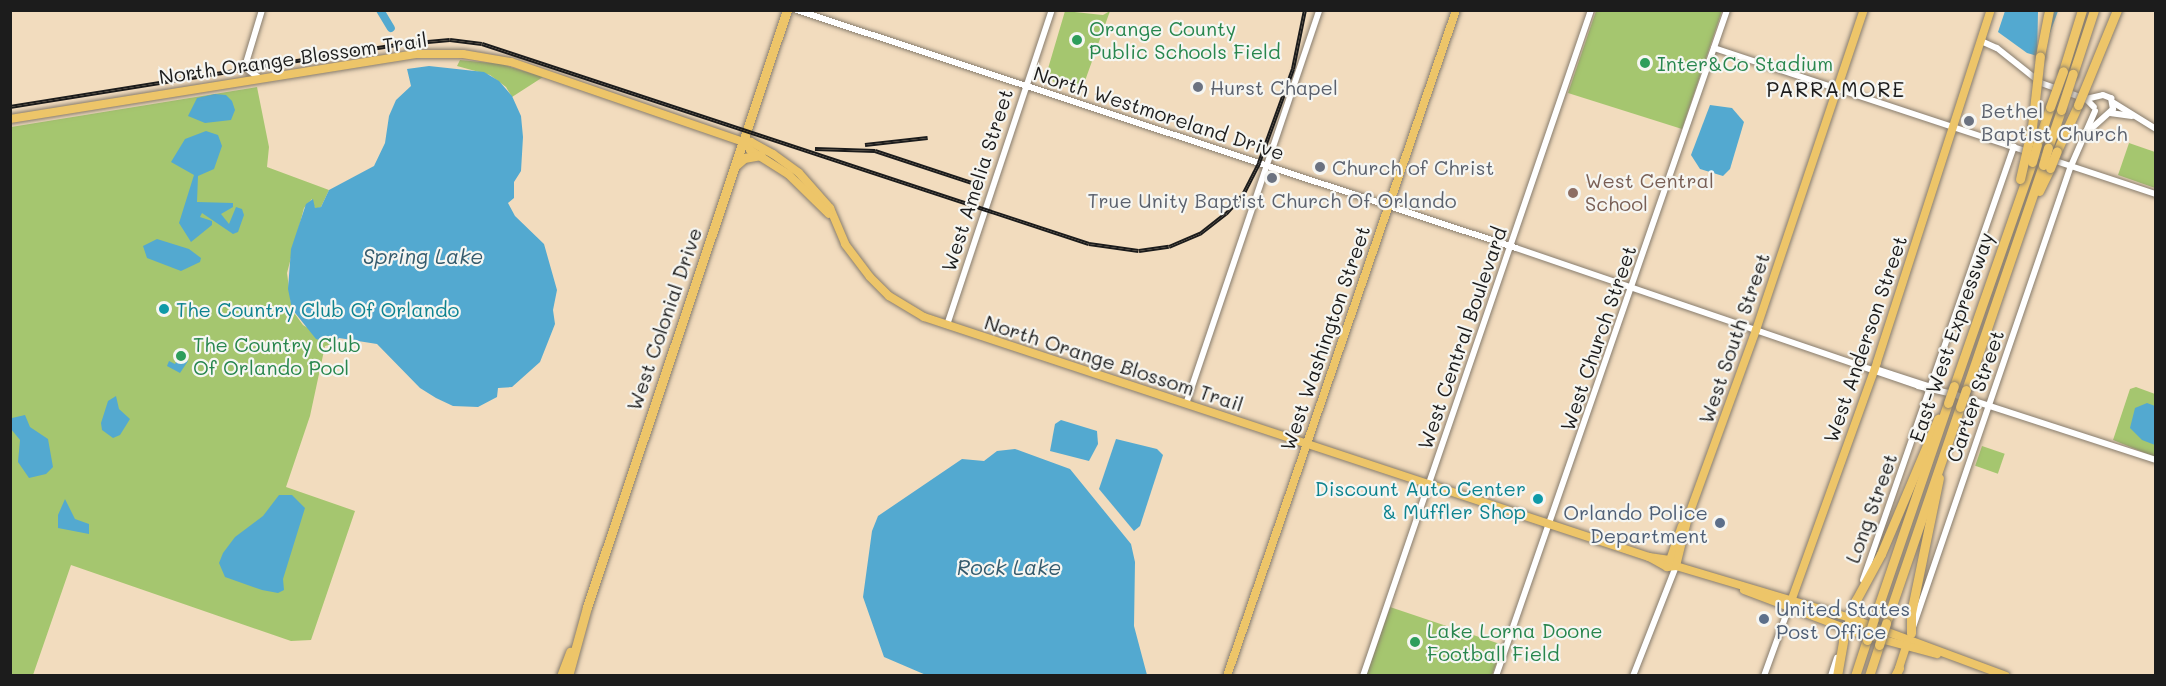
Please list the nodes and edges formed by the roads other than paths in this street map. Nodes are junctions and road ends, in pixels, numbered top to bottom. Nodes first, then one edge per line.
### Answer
1 (262, 10) edge
2 (786, 10) edge
3 (797, 10) edge
4 (1052, 10) edge
5 (1319, 10) edge
6 (1455, 10) edge
7 (1591, 10) edge
8 (1727, 10) edge
9 (1864, 10) edge
10 (1991, 10) edge
11 (2042, 10) edge
12 (2049, 10) edge
13 (2082, 10) edge
14 (2094, 10) edge
15 (2117, 10) edge
16 (1981, 41) junction
17 (1714, 48) junction
18 (2040, 56) junction
19 (258, 77) junction
20 (1026, 86) junction
21 (1837, 89) junction
22 (2097, 97) junction
23 (2082, 102) junction
24 (2114, 103) junction
25 (2094, 109) junction
26 (2108, 114) junction
27 (2133, 116) junction
28 (10, 119) edge
29 (1952, 127) junction
30 (2156, 129) edge
31 (2090, 130) junction
32 (746, 143) junction
33 (2014, 147) junction
34 (2053, 150) junction
35 (761, 155) junction
36 (1266, 165) junction
37 (734, 166) junction
38 (2071, 166) junction
39 (2156, 194) edge
40 (1388, 206) junction
41 (830, 214) junction
42 (2005, 235) junction
43 (1510, 246) junction
44 (1634, 288) junction
45 (947, 326) junction
46 (1756, 330) junction
47 (1874, 369) junction
48 (1931, 388) junction
49 (1186, 404) junction
50 (1947, 405) junction
51 (1990, 405) junction
52 (1306, 444) junction
53 (2156, 460) edge
54 (1940, 461) junction
55 (1429, 484) junction
56 (1550, 524) junction
57 (1673, 563) junction
58 (1856, 600) junction
59 (1790, 604) junction
60 (1850, 618) junction
61 (1847, 628) junction
62 (1910, 636) junction
63 (577, 639) junction
64 (1843, 641) junction
65 (1906, 648) junction
66 (1944, 655) junction
67 (1897, 673) edge
68 (561, 675) edge
69 (568, 675) edge
70 (1227, 675) edge
71 (1363, 675) edge
72 (1496, 675) edge
73 (1634, 675) edge
74 (1764, 675) edge
75 (1831, 675) edge
76 (1837, 675) edge
77 (1855, 675) edge
78 (1869, 675) edge
79 (2006, 675) edge

1 - 19 street
2 - 32 highway, West Colonial Drive
3 - 20 street, North Westmoreland Drive
4 - 20 street, West Amelia Street
5 - 36 street
6 - 40 main road, West Washington Street
7 - 43 street, West Central Boulevard
8 - 17 street, West Church Street
9 - 21 main road, West South Street
10 - 16 main road, West Anderson Street
11 - 18 highway
12 - 18 highway
13 - 42 highway, East-West Expressway, bridge
14 - 34 highway, East-West Expressway, bridge
15 - 23 highway, bridge
16 - 23 street
16 - 29 main road, West Anderson Street
17 - 21 street
17 - 44 street, West Church Street
18 - 42 highway, bridge
19 - 28 main road, North Orange Blossom Trail
19 - 32 main road, North Orange Blossom Trail
20 - 36 street, North Westmoreland Drive
20 - 45 street, West Amelia Street
21 - 29 street
21 - 46 main road, West South Street
22 - 23 street
22 - 24 street
22 - 25 street, Carter Street
23 - 25 street
23 - 34 highway
24 - 26 street
24 - 27 street
25 - 26 street
25 - 31 street, Carter Street
26 - 27 street
26 - 31 street, Carter Street
27 - 30 street
29 - 33 street
29 - 47 main road, West Anderson Street
31 - 38 street, Carter Street
32 - 35 main road, North Orange Blossom Trail
32 - 37 highway, West Colonial Drive
32 - 41 main road, North Orange Blossom Trail
33 - 38 street
33 - 48 street, Long Street
34 - 54 highway, East-West Expressway, bridge
35 - 37 highway
35 - 41 main road, North Orange Blossom Trail
36 - 40 street, North Westmoreland Drive
36 - 49 street
37 - 63 highway, West Colonial Drive
38 - 39 street
38 - 51 street, Carter Street
40 - 43 street, North Westmoreland Drive
40 - 52 main road, West Washington Street
41 - 45 main road, North Orange Blossom Trail
42 - 50 highway, East-West Expressway, bridge
43 - 44 street, North Westmoreland Drive
43 - 55 street, West Central Boulevard
44 - 46 street, North Westmoreland Drive
44 - 56 street, West Church Street
45 - 49 main road, North Orange Blossom Trail
46 - 47 street, North Westmoreland Drive
46 - 57 main road, West South Street
47 - 48 street, North Westmoreland Drive
47 - 59 main road, West Anderson Street
48 - 51 street, North Westmoreland Drive
48 - 58 street, Long Street
49 - 52 main road, North Orange Blossom Trail
50 - 58 highway
50 - 77 highway, East-West Expressway, bridge
51 - 53 street, North Westmoreland Drive
51 - 62 street, Carter Street
52 - 55 main road, North Orange Blossom Trail
52 - 70 main road, West Washington Street
54 - 62 highway
54 - 78 highway, East-West Expressway, bridge
55 - 56 main road, North Orange Blossom Trail
55 - 71 street, West Central Boulevard
56 - 57 main road, North Orange Blossom Trail
56 - 72 street, West Church Street
57 - 59 main road, North Orange Blossom Trail
57 - 73 street, West South Street
58 - 60 main road, Long Street
59 - 60 main road
59 - 61 main road
59 - 74 street, West Anderson Street
60 - 61 main road, Long Street
60 - 62 main road
61 - 64 main road, Long Street
61 - 65 main road
62 - 65 main road, Carter Street
62 - 66 main road
63 - 68 highway, West Colonial Drive
63 - 69 highway, West Colonial Drive
64 - 75 street, Long Street
64 - 76 highway
65 - 66 main road
65 - 67 main road, Carter Street
66 - 79 main road

